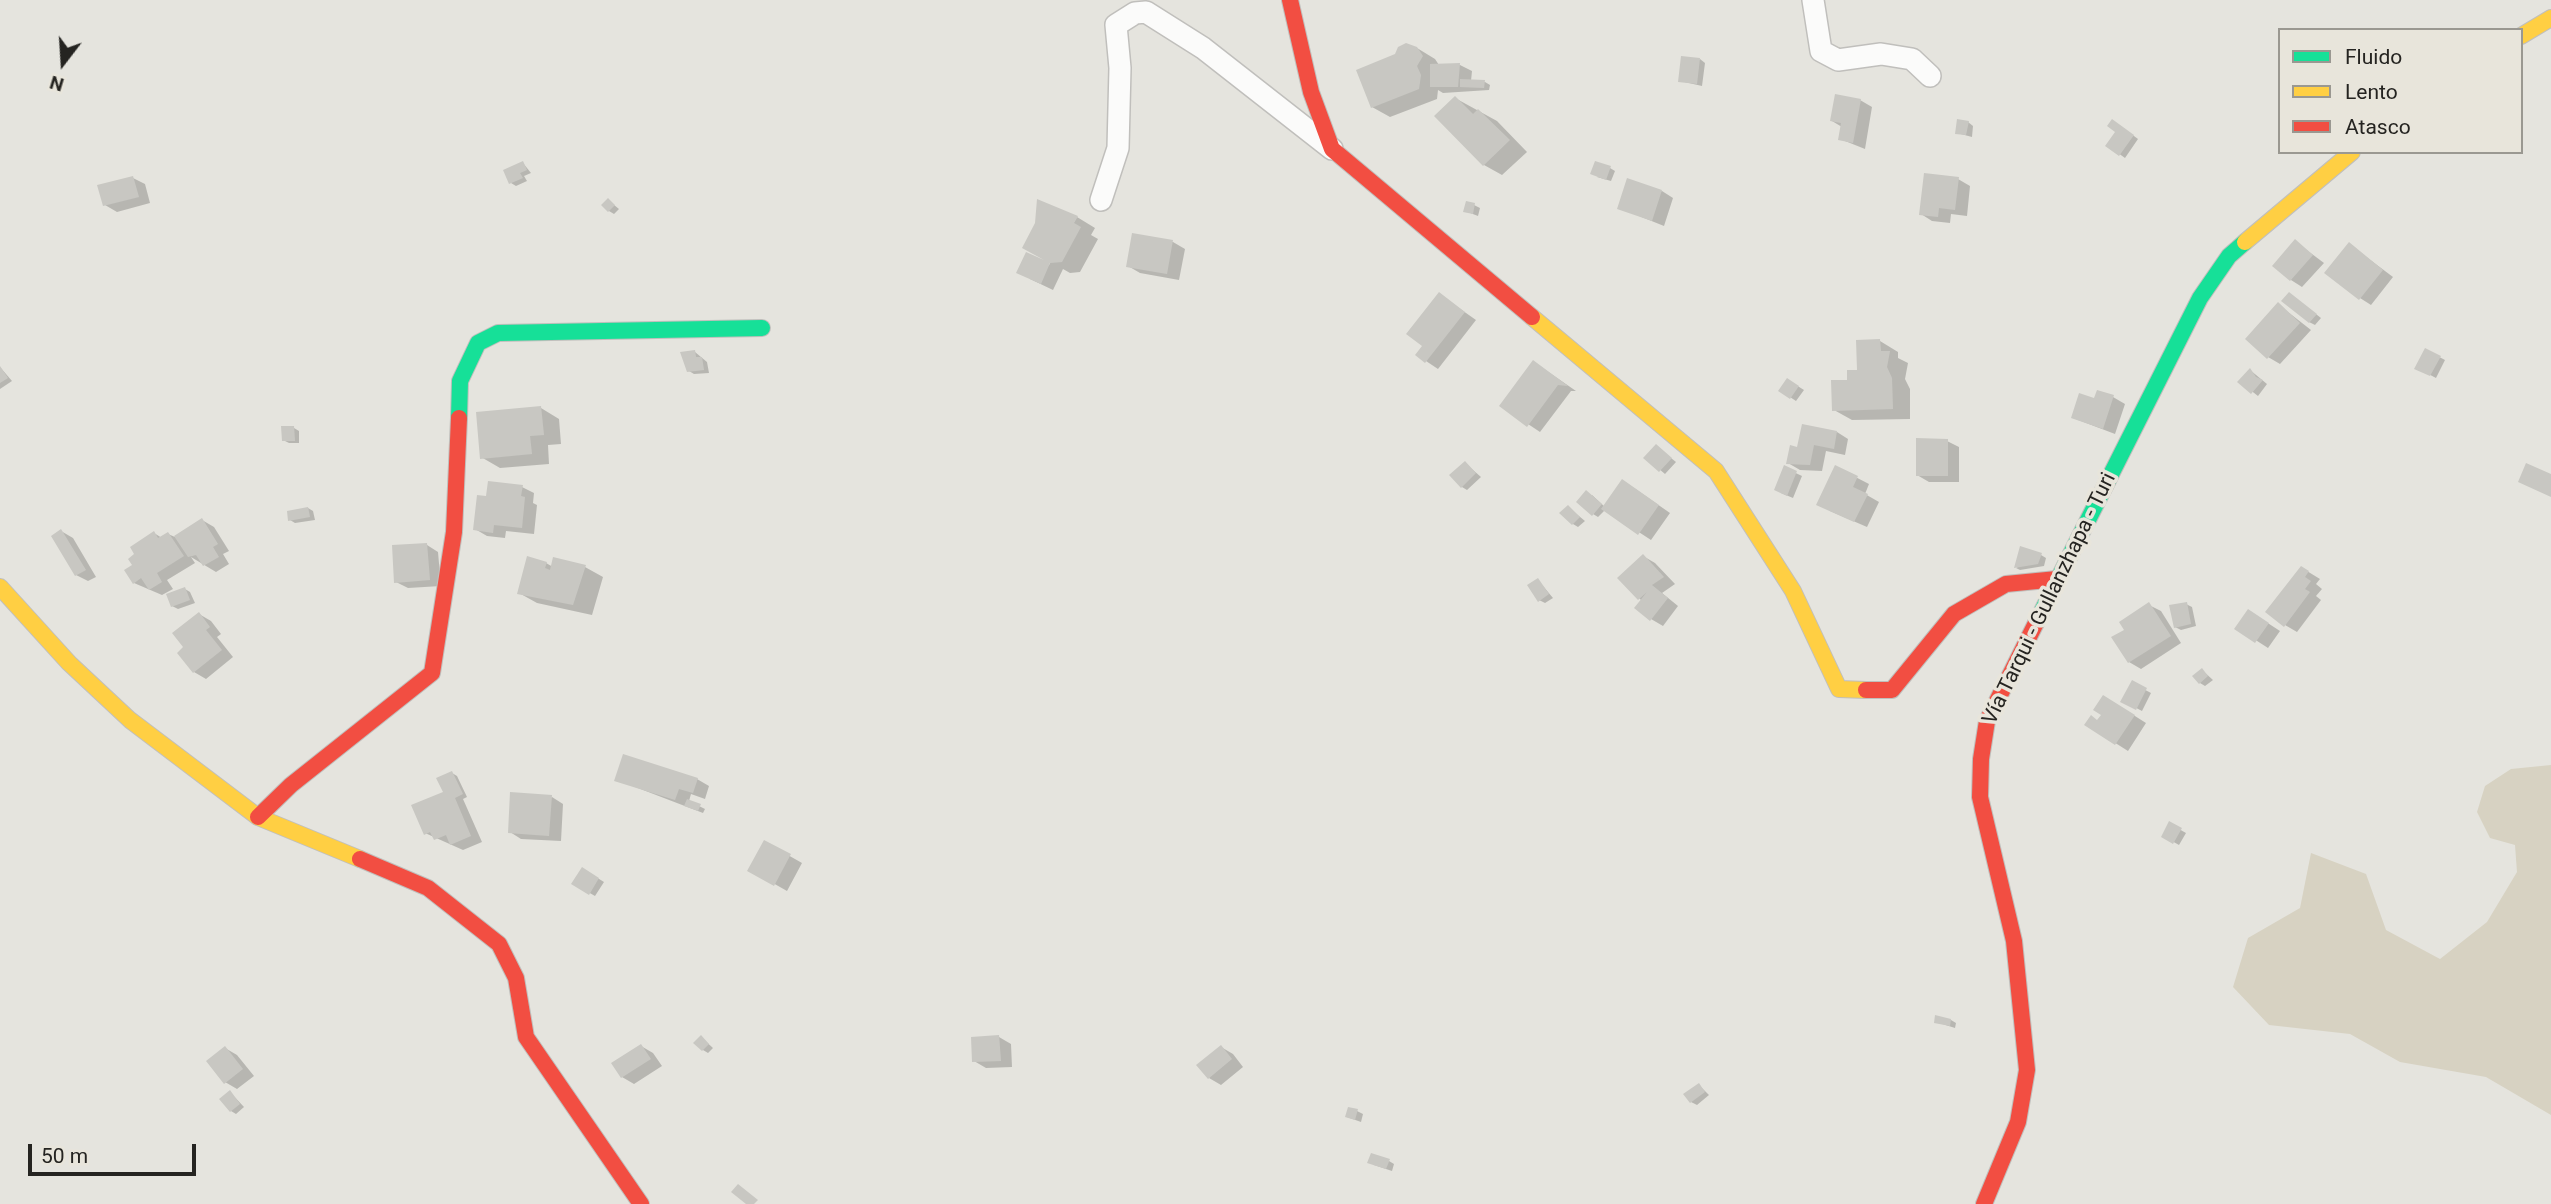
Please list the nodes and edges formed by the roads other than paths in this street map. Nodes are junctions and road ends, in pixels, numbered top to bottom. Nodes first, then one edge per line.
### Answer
1 (1290, 0) edge
2 (1813, 0) edge
3 (2551, 18) edge
4 (2523, 35) edge
5 (1930, 76) dead end
6 (1332, 149) junction
7 (2350, 154) edge
8 (1101, 200) dead end
9 (761, 328) dead end
10 (2057, 579) junction
11 (0, 587) edge
12 (258, 817) junction
13 (641, 1204) edge
14 (1984, 1204) edge

1 - 6 street
2 - 5 street
3 - 4 street
6 - 8 street
6 - 10 street
7 - 10 street, Vía Tarqui - Gullanzhapa - Turi
9 - 12 street
10 - 14 street, Vía Tarqui - Gullanzhapa - Turi
11 - 12 street
12 - 13 street

